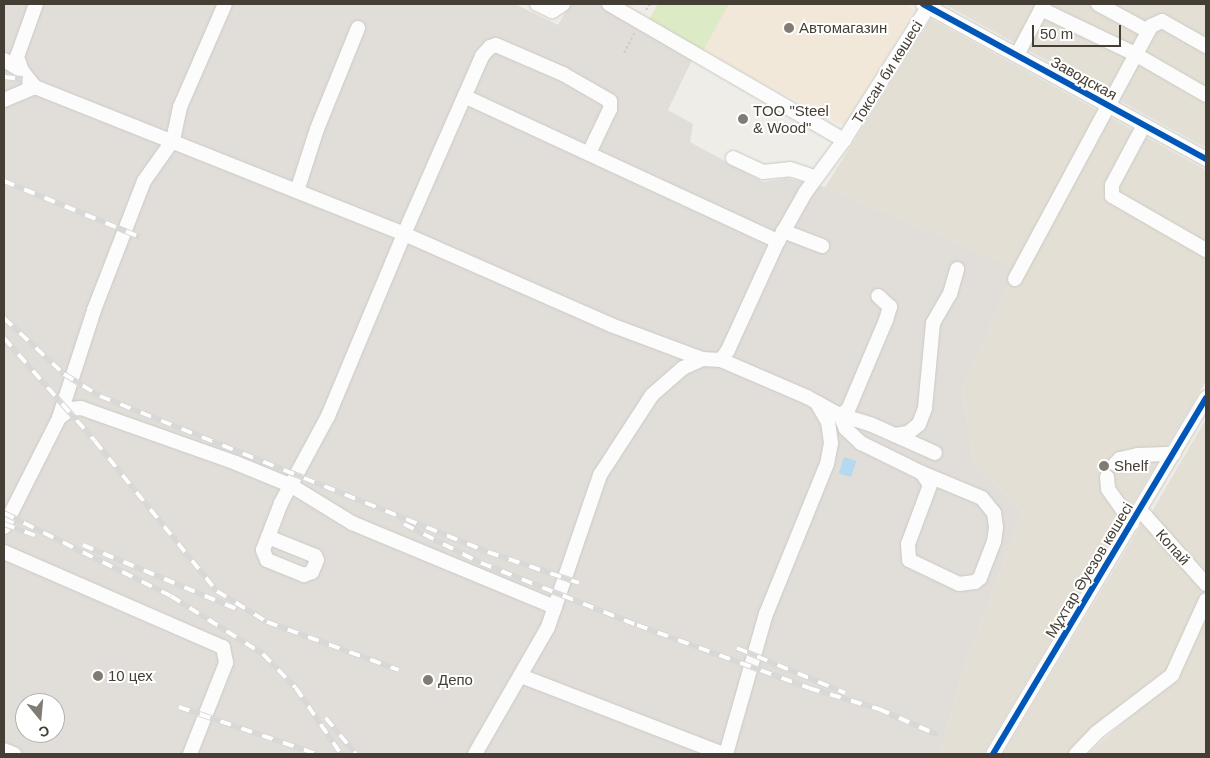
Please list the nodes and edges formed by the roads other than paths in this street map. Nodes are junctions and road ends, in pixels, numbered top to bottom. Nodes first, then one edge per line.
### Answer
1 (225, 4) edge
2 (536, 4) edge
3 (563, 4) edge
4 (609, 4) edge
5 (37, 5) edge
6 (927, 5) edge
7 (1102, 5) edge
8 (1043, 6) edge
9 (358, 28) dead end
10 (1148, 31) junction
11 (1206, 46) edge
12 (1135, 54) junction
13 (1016, 55) junction
14 (4, 60) edge
15 (22, 71) junction
16 (35, 87) junction
17 (4, 93) edge
18 (1206, 95) edge
19 (466, 97) junction
20 (4, 100) edge
21 (1108, 105) junction
22 (1144, 125) junction
23 (173, 140) junction
24 (844, 140) junction
25 (589, 153) junction
26 (733, 158) dead end
27 (1206, 159) edge
28 (815, 177) junction
29 (297, 191) junction
30 (404, 234) junction
31 (780, 236) junction
32 (822, 246) dead end
33 (1206, 250) edge
34 (957, 269) dead end
35 (1015, 279) dead end
36 (878, 296) dead end
37 (702, 359) junction
38 (721, 360) junction
39 (1206, 398) edge
40 (817, 402) junction
41 (840, 416) junction
42 (59, 418) junction
43 (895, 435) junction
44 (934, 453) dead end
45 (1174, 454) junction
46 (1115, 464) dead end
47 (922, 473) junction
48 (1108, 477) dead end
49 (290, 485) junction
50 (1140, 510) junction
51 (1132, 523) junction
52 (4, 527) edge
53 (268, 537) dead end
54 (4, 552) edge
55 (1206, 584) edge
56 (1206, 600) edge
57 (555, 607) junction
58 (521, 676) junction
59 (4, 750) edge
60 (14, 754) edge
61 (190, 754) edge
62 (475, 754) edge
63 (724, 754) edge
64 (993, 754) edge
65 (1076, 754) edge

1 - 23 street
2 - 3 street
4 - 24 street
5 - 15 street
6 - 13 street, Заводская
6 - 24 street, Токсан би көшесі
7 - 10 street
8 - 12 street
8 - 13 street
9 - 29 street
10 - 11 street
10 - 12 street
12 - 18 street
12 - 21 street
13 - 21 street, Заводская
14 - 15 street
15 - 16 street
16 - 17 street
16 - 20 street
16 - 23 street
19 - 25 street
19 - 25 street
19 - 30 street
21 - 22 street, Заводская
21 - 35 street
22 - 27 street, Заводская
22 - 33 street
23 - 29 street
23 - 42 street
24 - 28 street, Токсан би көшесі
25 - 31 street
26 - 28 street
28 - 31 street, Токсан би көшесі
29 - 30 street
30 - 37 street
30 - 49 street
31 - 32 street
31 - 38 street, Токсан би көшесі
34 - 43 street
36 - 41 street
37 - 38 street
37 - 57 street
38 - 40 street
39 - 45 street, Мұхтар Әуезов көшесі
40 - 41 street
40 - 63 street
41 - 43 street
41 - 47 street
42 - 49 street
42 - 52 street
43 - 44 street
45 - 46 street
45 - 50 street, Мұхтар Әуезов көшесі
47 - 47 street
48 - 51 street
49 - 53 street
49 - 57 street
50 - 51 street, Мұхтар Әуезов көшесі
50 - 55 street, Копай
51 - 64 street, Мұхтар Әуезов көшесі
54 - 61 street
56 - 65 street
57 - 58 street
58 - 62 street
58 - 63 street
59 - 60 street

